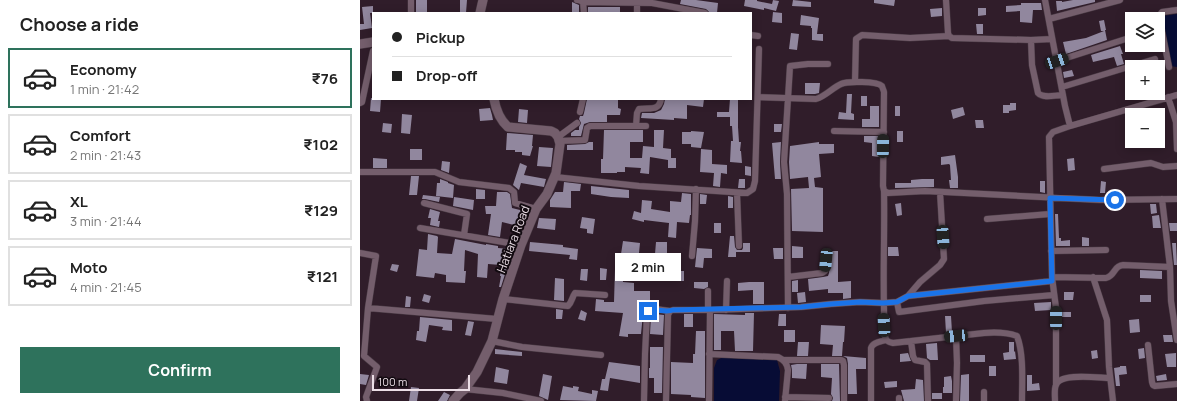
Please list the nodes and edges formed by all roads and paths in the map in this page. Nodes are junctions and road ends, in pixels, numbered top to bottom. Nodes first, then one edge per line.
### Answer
1 (411, 0) edge
2 (483, 0) edge
3 (576, 0) edge
4 (946, 0) edge
5 (1045, 0) edge
6 (1120, 0) edge
7 (583, 2) junction
8 (664, 2) edge
9 (1107, 2) edge
10 (637, 3) junction
11 (1177, 10) edge
12 (411, 12) edge
13 (480, 12) edge
14 (584, 12) edge
15 (637, 12) edge
16 (701, 12) edge
17 (1049, 19) junction
18 (752, 35) edge
19 (758, 36) dead end
20 (949, 36) junction
21 (1052, 39) junction
22 (1125, 39) edge
23 (1031, 40) junction
24 (372, 42) edge
25 (360, 44) edge
26 (759, 50) dead end
27 (372, 56) edge
28 (1155, 59) dead end
29 (1057, 61) junction
30 (828, 64) dead end
31 (1169, 67) dead end
32 (854, 82) junction
33 (1062, 87) junction
34 (1063, 95) junction
35 (1177, 95) edge
36 (758, 97) junction
37 (1168, 97) junction
38 (787, 98) junction
39 (494, 100) edge
40 (583, 100) edge
41 (660, 100) edge
42 (360, 103) edge
43 (580, 112) dead end
44 (577, 123) dead end
45 (636, 126) junction
46 (646, 126) dead end
47 (1070, 126) junction
48 (834, 130) dead end
49 (884, 132) junction
50 (558, 139) junction
51 (1177, 149) edge
52 (1177, 166) edge
53 (1104, 169) dead end
54 (360, 172) edge
55 (555, 177) junction
56 (696, 189) junction
57 (884, 191) junction
58 (940, 192) junction
59 (737, 193) junction
60 (1050, 198) junction
61 (1162, 199) junction
62 (1177, 199) edge
63 (424, 203) dead end
64 (536, 210) junction
65 (1050, 214) junction
66 (987, 219) dead end
67 (420, 228) dead end
68 (464, 235) junction
69 (521, 245) junction
70 (739, 246) dead end
71 (1106, 250) dead end
72 (1051, 251) junction
73 (360, 253) edge
74 (692, 256) dead end
75 (826, 260) dead end
76 (1170, 267) junction
77 (788, 277) junction
78 (1093, 277) junction
79 (1052, 279) junction
80 (727, 281) dead end
81 (708, 291) dead end
82 (605, 295) dead end
83 (1054, 295) junction
84 (908, 296) junction
85 (503, 299) junction
86 (897, 302) junction
87 (883, 303) junction
88 (368, 308) junction
89 (788, 308) junction
90 (708, 310) junction
91 (726, 310) junction
92 (670, 311) junction
93 (497, 319) junction
94 (956, 336) junction
95 (886, 340) junction
96 (1177, 340) edge
97 (912, 341) junction
98 (492, 342) junction
99 (1148, 345) dead end
100 (709, 354) junction
101 (601, 355) dead end
102 (784, 360) junction
103 (1110, 378) junction
104 (1177, 384) edge
105 (1056, 385) junction
106 (465, 389) junction
107 (984, 392) dead end
108 (360, 394) edge
109 (829, 398) dead end
110 (367, 399) edge
111 (785, 399) edge
112 (453, 401) edge
113 (541, 401) edge
114 (644, 401) edge
115 (666, 401) edge
116 (708, 401) edge
117 (844, 401) edge
118 (871, 401) edge
119 (928, 401) edge
120 (956, 401) edge
121 (984, 401) edge
122 (1022, 401) edge
123 (1055, 401) edge
124 (1112, 401) edge

1 - 12 street
2 - 13 street
3 - 7 street
4 - 20 street
5 - 17 street
6 - 9 street
7 - 10 street
7 - 14 street
8 - 10 street
8 - 16 street
9 - 17 street
10 - 15 street
11 - 31 street
17 - 21 street
18 - 19 street
20 - 23 street
20 - 32 street
21 - 23 street
21 - 29 street
22 - 29 street
23 - 34 street
24 - 25 street
26 - 36 street
27 - 42 street
28 - 33 street
29 - 33 street
30 - 38 street
32 - 38 street
32 - 49 street
33 - 34 street
34 - 47 street
35 - 37 street
36 - 38 street
36 - 59 street
37 - 47 street
37 - 51 street
38 - 77 street
39 - 50 street
40 - 43 street
41 - 45 street
44 - 50 street
45 - 46 street
45 - 50 street
47 - 60 street
48 - 49 street
49 - 57 street
50 - 55 street, Hatiara Road
52 - 53 street
54 - 64 street
55 - 56 street
55 - 64 street, Hatiara Road
56 - 59 street
56 - 74 street
57 - 58 street
57 - 87 street
58 - 60 street
58 - 84 street
59 - 70 street
60 - 61 street
60 - 65 street
61 - 62 street
61 - 76 street
63 - 68 street
64 - 69 street, Hatiara Road
65 - 66 street
65 - 72 street
67 - 68 street
68 - 69 street
69 - 85 street, Hatiara Road
71 - 72 street
72 - 79 street
73 - 88 street
75 - 77 street
76 - 78 street
76 - 96 street
77 - 89 street
78 - 79 street
78 - 103 street
79 - 83 street
79 - 84 street
80 - 91 street
81 - 90 street
82 - 85 street
83 - 86 street
83 - 105 street
84 - 86 street
85 - 93 street, Hatiara Road
86 - 87 street
87 - 89 street
87 - 95 street
88 - 93 street
88 - 110 street
89 - 91 street
90 - 91 street
90 - 92 street
90 - 100 street
92 - 114 street
92 - 115 street
93 - 98 street, Hatiara Road
94 - 97 street
94 - 120 street
94 - 122 street
95 - 97 street
95 - 118 street
97 - 119 street
98 - 101 street
98 - 106 street, Hatiara Road
99 - 104 street
100 - 102 street
100 - 116 street
102 - 111 street
102 - 117 street
103 - 105 street
103 - 124 street
105 - 123 street
106 - 112 street, Hatiara Road
106 - 113 street
107 - 121 street
108 - 110 street
109 - 111 street

